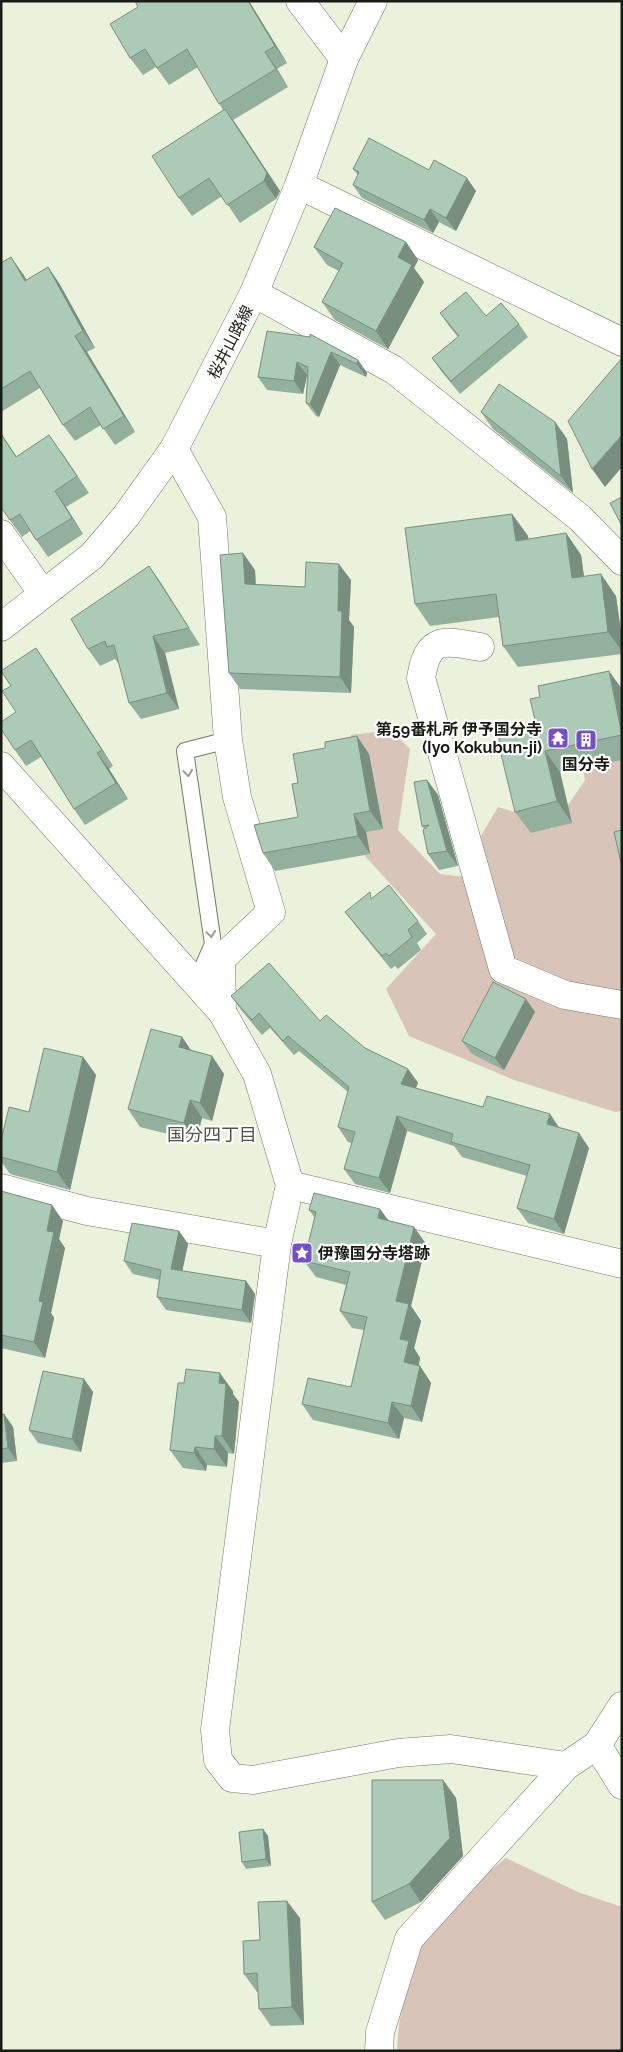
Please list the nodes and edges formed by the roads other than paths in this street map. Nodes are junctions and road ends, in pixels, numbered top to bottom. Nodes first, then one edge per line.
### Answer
1 (300, 1) edge
2 (373, 1) edge
3 (344, 59) junction
4 (300, 185) junction
5 (254, 294) junction
6 (622, 342) edge
7 (174, 450) junction
8 (1, 534) edge
9 (622, 561) edge
10 (44, 594) junction
11 (1, 627) edge
12 (480, 647) dead end
13 (228, 740) junction
14 (1, 766) edge
15 (196, 983) junction
16 (622, 1005) edge
17 (222, 1012) junction
18 (290, 1185) junction
19 (1, 1188) edge
20 (276, 1244) junction
21 (622, 1264) edge
22 (622, 1706) edge
23 (597, 1745) junction
24 (566, 1766) junction
25 (622, 1785) edge
26 (379, 2051) edge

1 - 3 street
2 - 3 street, 桜井山路線
3 - 4 street, 桜井山路線
4 - 5 street, 桜井山路線
4 - 6 street
5 - 7 street, 桜井山路線
5 - 9 street
7 - 10 street, 桜井山路線
7 - 13 street
8 - 10 street
10 - 11 street, 桜井山路線
12 - 16 street
13 -> 15 lane
13 - 17 street
14 - 15 street
15 - 17 street
17 - 18 street
18 - 20 street
18 - 21 street
19 - 20 street
20 - 24 street
22 - 23 street
23 - 24 street
23 - 25 street
24 - 26 street

